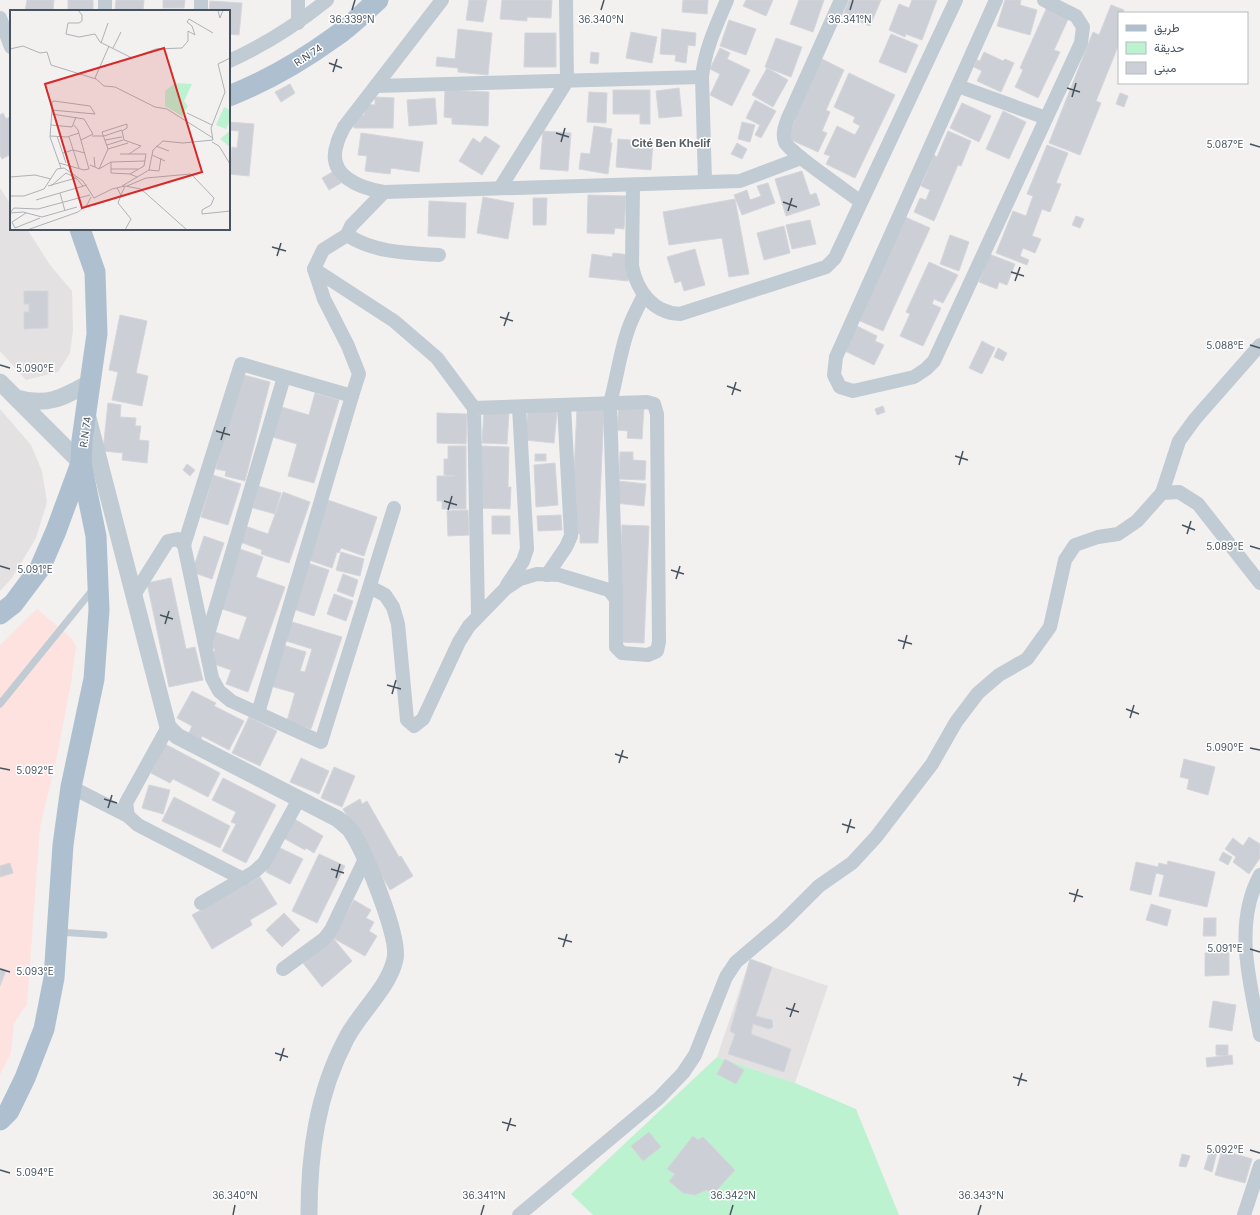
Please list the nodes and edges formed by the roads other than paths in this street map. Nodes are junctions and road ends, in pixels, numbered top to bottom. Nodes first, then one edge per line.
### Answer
1 (298, 0) edge
2 (327, 0) edge
3 (378, 0) edge
4 (442, 0) edge
5 (566, 0) edge
6 (727, 0) edge
7 (841, 0) edge
8 (956, 0) edge
9 (996, 0) edge
10 (1044, 0) edge
11 (0, 18) edge
12 (298, 23) junction
13 (10, 44) edge
14 (230, 61) edge
15 (702, 78) junction
16 (567, 81) junction
17 (376, 86) junction
18 (958, 86) junction
19 (230, 96) edge
20 (1046, 118) junction
21 (801, 158) junction
22 (705, 182) junction
23 (633, 185) junction
24 (500, 188) junction
25 (384, 192) junction
26 (861, 202) junction
27 (80, 230) edge
28 (347, 235) junction
29 (439, 255) dead end
30 (314, 269) junction
31 (644, 295) junction
32 (1260, 345) edge
33 (284, 377) junction
34 (0, 382) edge
35 (91, 382) junction
36 (352, 396) junction
37 (16, 398) junction
38 (610, 403) junction
39 (564, 405) junction
40 (519, 407) junction
41 (474, 408) junction
42 (87, 414) junction
43 (81, 463) junction
44 (1162, 493) junction
45 (394, 508) dead end
46 (184, 545) junction
47 (547, 575) junction
48 (97, 583) junction
49 (1260, 583) edge
50 (370, 587) junction
51 (505, 589) junction
52 (134, 595) junction
53 (616, 599) junction
54 (0, 614) edge
55 (478, 615) junction
56 (205, 643) junction
57 (0, 704) edge
58 (258, 713) junction
59 (168, 727) junction
60 (71, 786) junction
61 (298, 799) junction
62 (128, 816) junction
63 (365, 859) junction
64 (1260, 875) edge
65 (243, 879) junction
66 (201, 903) dead end
67 (57, 932) junction
68 (104, 935) dead end
69 (283, 969) dead end
70 (1260, 1035) edge
71 (0, 1120) edge
72 (1260, 1166) edge
73 (309, 1215) edge
74 (518, 1215) edge
75 (1244, 1215) edge

1 - 12 street
2 - 12 street
3 - 19 main road, R.N 74
4 - 17 street
5 - 16 street
6 - 15 street
7 - 21 street
8 - 26 street
9 - 18 street
10 - 20 street
11 - 13 street
12 - 14 street
15 - 16 street
15 - 22 street
16 - 17 street
16 - 24 street
17 - 25 street
18 - 20 street
18 - 20 street
21 - 22 street
21 - 26 street
22 - 23 street
23 - 24 street
23 - 31 street
24 - 25 street
25 - 28 street
26 - 31 street
27 - 35 main road, R.N 74
28 - 29 street
28 - 30 street
30 - 36 street
30 - 41 street
31 - 38 street
32 - 44 street
33 - 36 street
33 - 46 street
33 - 56 street
34 - 37 street
35 - 37 street
35 - 42 main road, R.N 74
36 - 58 street
37 - 43 street
38 - 39 street
38 - 53 street
38 - 53 street
39 - 40 street
39 - 47 street
40 - 41 street
40 - 51 street
41 - 55 street
42 - 43 main road, R.N 74
42 - 52 street
43 - 48 main road
43 - 54 main road, R.N 74
44 - 49 street
44 - 74 street
45 - 50 street
46 - 52 street
46 - 56 street
47 - 51 street
47 - 53 street
48 - 57 lane
48 - 60 main road
50 - 55 street
50 - 58 street
51 - 55 street
52 - 59 street
56 - 58 street
59 - 61 street
59 - 62 street
60 - 62 street
60 - 67 main road
61 - 63 street
61 - 65 street
62 - 65 street
63 - 69 street
63 - 73 street
64 - 70 street
65 - 66 street
67 - 68 lane
67 - 71 main road
72 - 75 street

